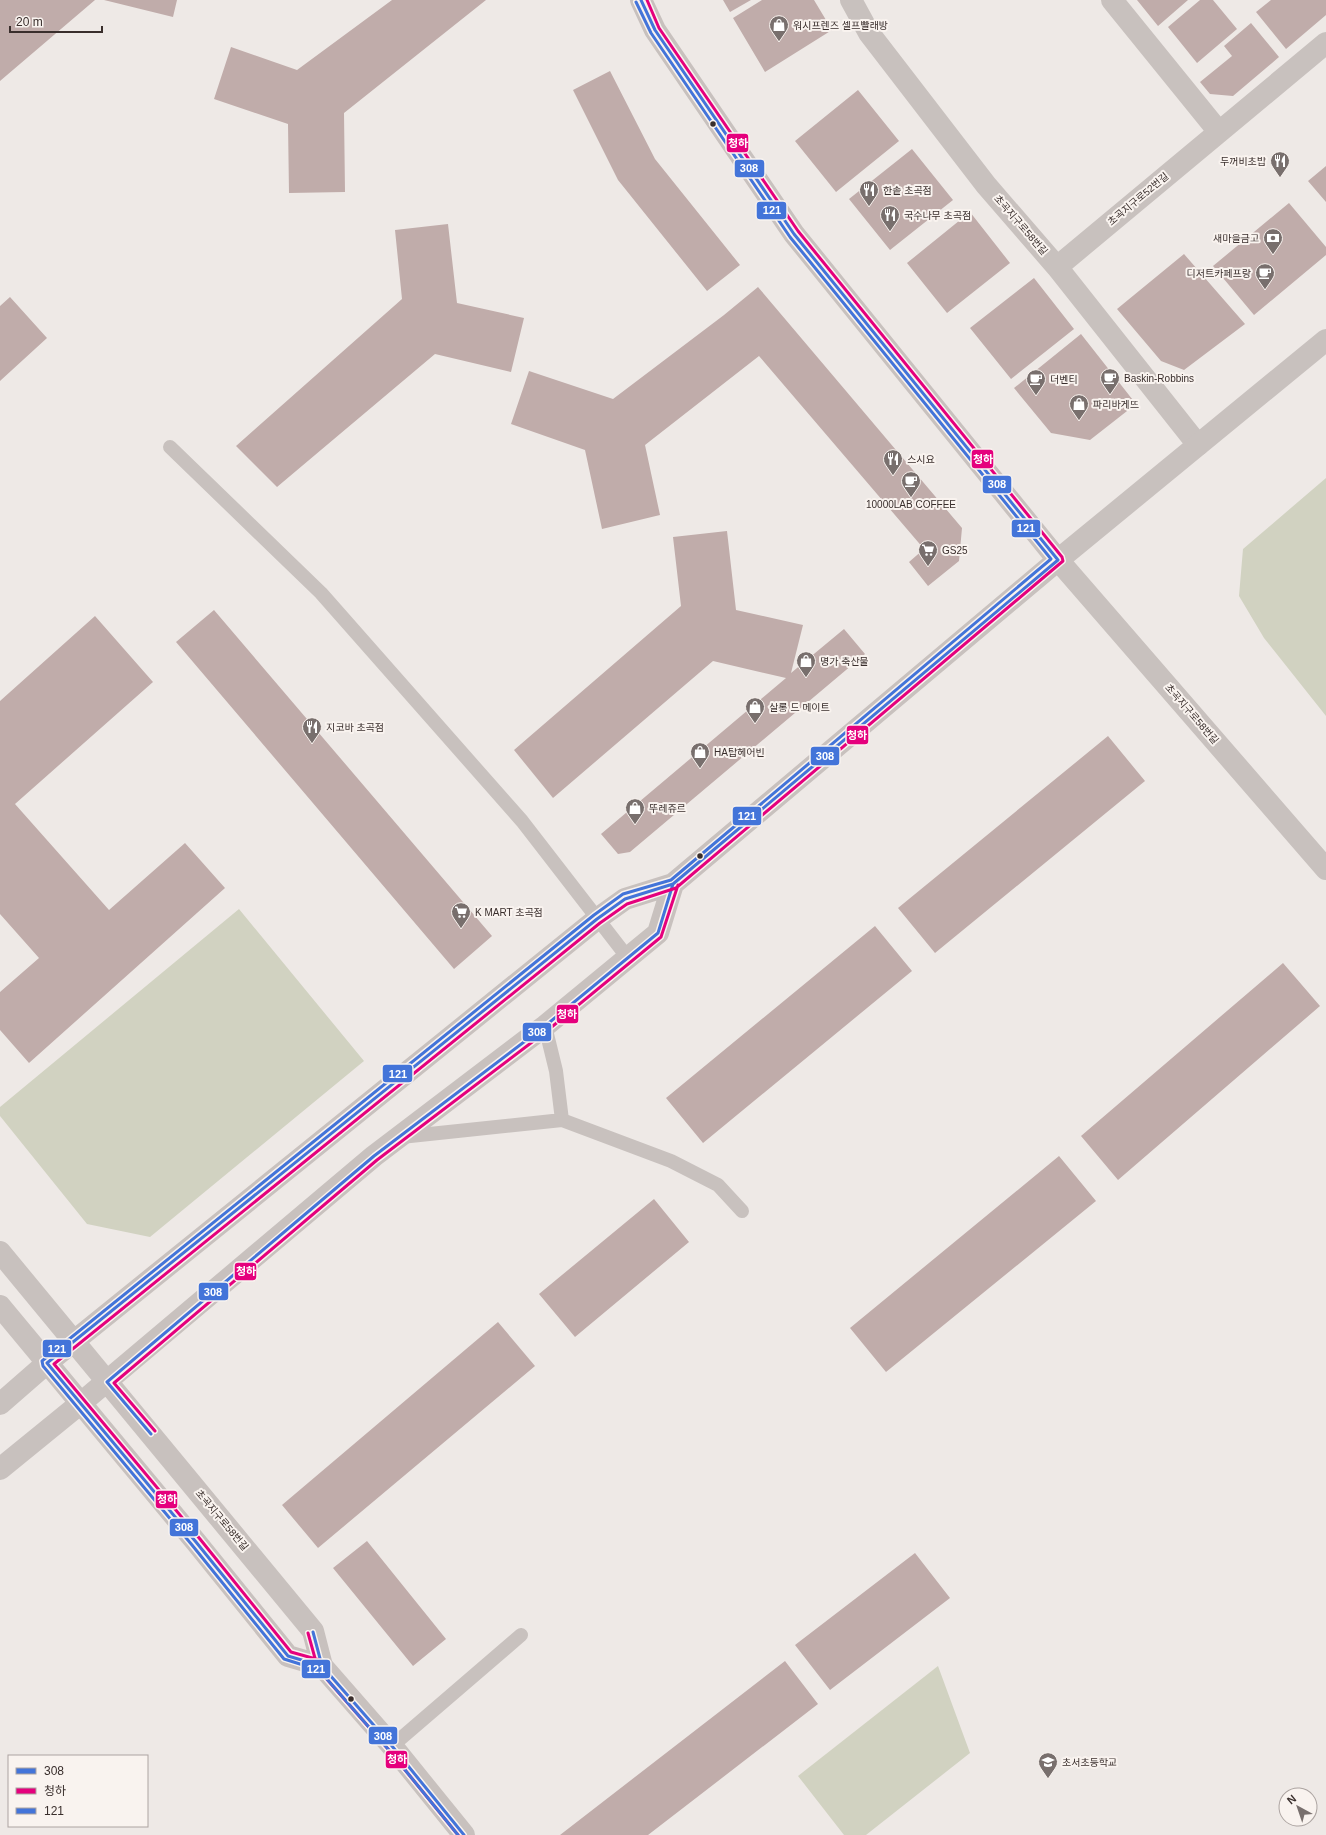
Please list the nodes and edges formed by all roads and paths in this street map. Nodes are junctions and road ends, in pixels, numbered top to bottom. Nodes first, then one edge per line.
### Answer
1 (641, 0) edge
2 (851, 0) edge
3 (1112, 0) edge
4 (1326, 43) edge
5 (1219, 132) junction
6 (1057, 267) junction
7 (1326, 340) edge
8 (1198, 445) junction
9 (170, 447) dead end
10 (1058, 560) junction
11 (1326, 869) edge
12 (674, 884) junction
13 (597, 919) junction
14 (628, 958) junction
15 (545, 1026) junction
16 (562, 1120) junction
17 (398, 1138) junction
18 (742, 1211) dead end
19 (0, 1252) edge
20 (0, 1306) edge
21 (74, 1342) junction
22 (47, 1363) junction
23 (108, 1382) junction
24 (81, 1403) junction
25 (0, 1404) edge
26 (0, 1469) edge
27 (521, 1635) dead end
28 (322, 1666) junction
29 (392, 1746) junction
30 (464, 1835) edge

1 - 10 street, 초곡지구로58번길
2 - 6 street, 초곡지구로58번길
3 - 5 street
4 - 5 street, 초곡지구로52번길
5 - 6 street, 초곡지구로52번길
6 - 8 street, 초곡지구로58번길
7 - 8 street
8 - 10 street
9 - 13 lane
10 - 11 street, 초곡지구로58번길
10 - 12 street
12 - 13 street
12 - 14 street
13 - 14 lane
13 - 21 street
14 - 15 street
15 - 16 lane
15 - 17 street
16 - 17 lane
16 - 18 lane
17 - 23 street
19 - 21 street, 초곡지구로58번길
20 - 22 street
21 - 22 street
21 - 23 street, 초곡지구로58번길
22 - 24 street
22 - 25 street
23 - 24 street
23 - 28 street, 초곡지구로58번길
24 - 26 street
24 - 28 street
27 - 29 lane
28 - 29 street, 초곡지구로58번길
29 - 30 street, 초곡지구로58번길

